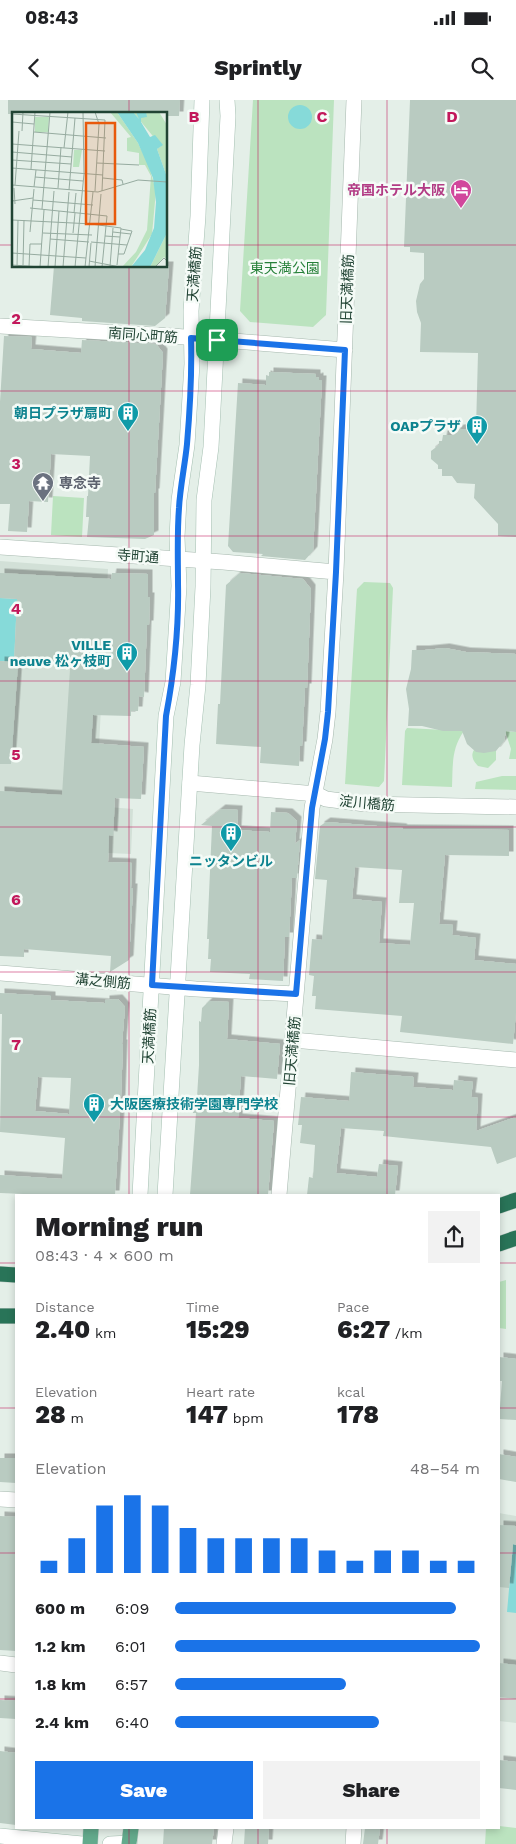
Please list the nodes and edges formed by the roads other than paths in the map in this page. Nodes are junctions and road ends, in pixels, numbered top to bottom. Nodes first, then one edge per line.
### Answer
1 (202, 100) edge
2 (227, 100) edge
3 (354, 100) edge
4 (0, 326) edge
5 (191, 338) junction
6 (217, 340) junction
7 (345, 350) junction
8 (0, 547) edge
9 (178, 559) junction
10 (202, 561) junction
11 (336, 572) junction
12 (190, 783) junction
13 (316, 794) junction
14 (516, 807) edge
15 (0, 972) edge
16 (152, 985) junction
17 (178, 987) junction
18 (296, 994) junction
19 (293, 1040) junction
20 (516, 1060) edge
21 (140, 1194) edge
22 (165, 1194) edge
23 (279, 1194) edge
24 (516, 1200) edge
25 (500, 1206) edge
26 (516, 1238) edge
27 (500, 1244) edge
28 (0, 1274) edge
29 (15, 1275) edge
30 (0, 1316) edge
31 (15, 1316) edge
32 (0, 1499) edge
33 (15, 1500) edge
34 (0, 1663) edge
35 (15, 1665) edge
36 (91, 1829) edge
37 (131, 1829) edge
38 (226, 1829) edge
39 (354, 1829) edge
40 (0, 1836) edge
41 (82, 1844) edge
42 (90, 1844) edge
43 (110, 1844) edge
44 (130, 1844) edge
45 (224, 1844) edge
46 (353, 1844) edge

1 - 5 street, 天満橋筋
2 - 6 street, 天満橋筋
3 - 7 street, 旧天満橋筋
4 - 5 street, 南同心町筋
5 - 6 street, 南同心町筋
5 - 9 street, 天満橋筋
6 - 7 street, 南同心町筋
6 - 10 street, 天満橋筋
7 - 11 street, 旧天満橋筋
8 - 9 street, 寺町通
9 - 10 street, 寺町通
9 - 16 street, 天満橋筋
10 - 11 street, 寺町通
10 - 12 street, 天満橋筋
11 - 13 street, 旧天満橋筋
12 - 13 street, 淀川橋筋
12 - 17 street, 天満橋筋
13 - 14 street, 淀川橋筋
13 - 18 street, 旧天満橋筋
15 - 16 street, 溝之側筋
16 - 17 street, 溝之側筋
16 - 21 street, 天満橋筋
17 - 18 street, 溝之側筋
17 - 22 street, 天満橋筋
18 - 19 street, 旧天満橋筋
19 - 20 street
19 - 23 street, 旧天満橋筋
24 - 25 highway
26 - 27 highway
28 - 29 highway
30 - 31 highway
32 - 33 street
34 - 35 street
36 - 42 main road
37 - 44 main road
38 - 45 street
39 - 46 street
40 - 41 street
43 - 44 street

